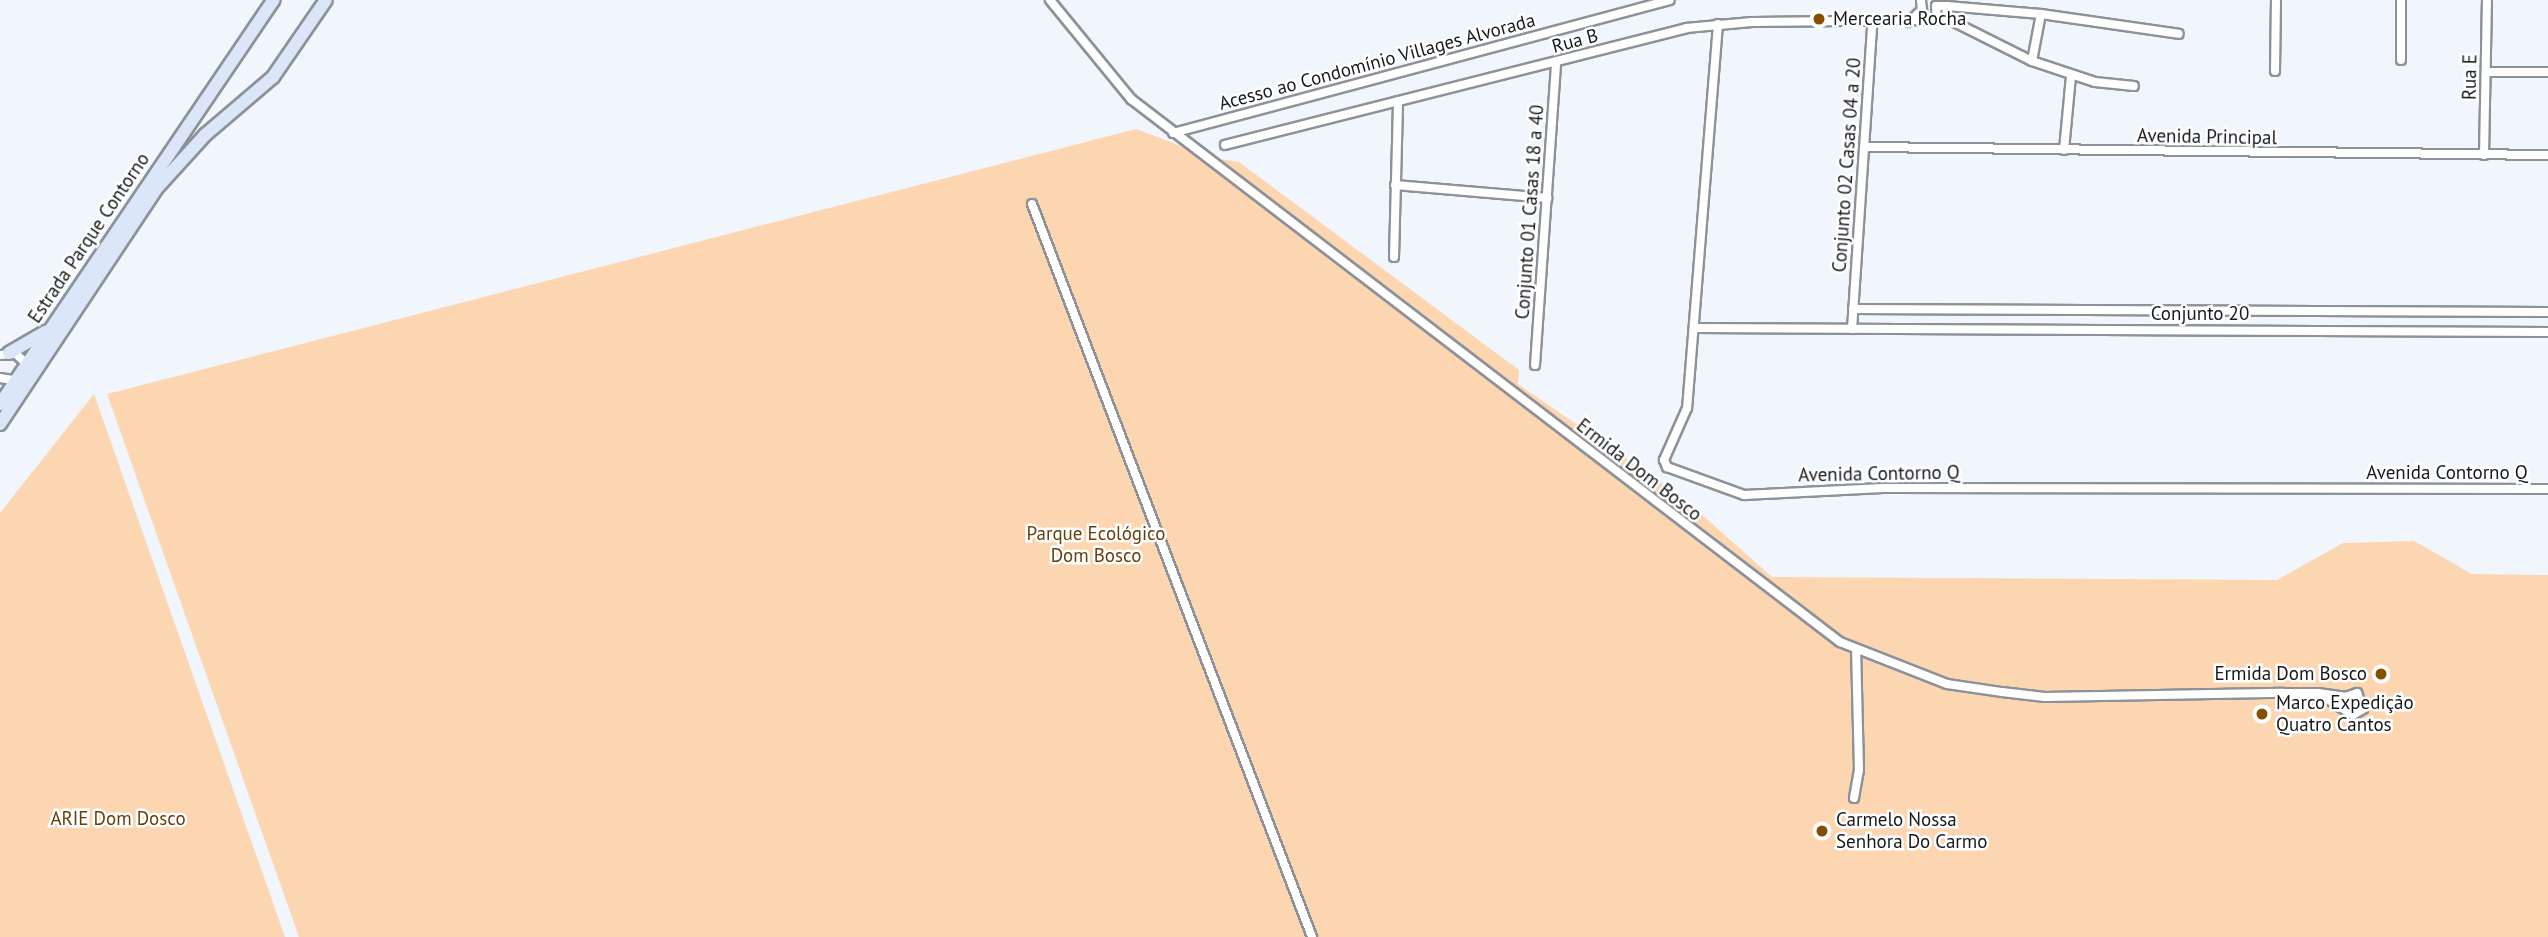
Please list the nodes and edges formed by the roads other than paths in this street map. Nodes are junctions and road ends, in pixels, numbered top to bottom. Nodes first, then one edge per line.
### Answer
1 (274, 0) edge
2 (326, 0) edge
3 (1050, 0) edge
4 (1670, 0) edge
5 (2276, 0) edge
6 (2401, 0) edge
7 (2487, 0) edge
8 (1923, 3) edge
9 (1942, 3) edge
10 (2041, 14) junction
11 (1940, 18) junction
12 (1909, 22) junction
13 (1718, 24) junction
14 (1872, 24) junction
15 (2179, 34) dead end
16 (2401, 60) dead end
17 (2032, 61) junction
18 (1556, 62) junction
19 (2275, 71) dead end
20 (2486, 72) junction
21 (2548, 72) edge
22 (2071, 76) junction
23 (2134, 86) dead end
24 (1398, 101) junction
25 (1173, 133) junction
26 (1225, 145) dead end
27 (1865, 147) junction
28 (2064, 150) junction
29 (2484, 155) junction
30 (2548, 155) edge
31 (1395, 185) junction
32 (1547, 198) junction
33 (1032, 204) dead end
34 (1394, 257) dead end
35 (1853, 309) junction
36 (2286, 312) junction
37 (2329, 312) junction
38 (2548, 312) edge
39 (51, 328) junction
40 (1695, 328) junction
41 (1852, 329) junction
42 (2266, 329) junction
43 (2311, 330) junction
44 (2548, 332) edge
45 (4, 354) edge
46 (27, 363) junction
47 (1535, 365) dead end
48 (0, 378) edge
49 (25, 379) junction
50 (0, 404) edge
51 (0, 424) edge
52 (2548, 489) edge
53 (1856, 651) junction
54 (2318, 693) junction
55 (2345, 697) junction
56 (2344, 708) junction
57 (1854, 798) dead end
58 (1312, 937) edge

1 - 39 main road, Estrada Parque Contorno
2 - 49 main road, Estrada Parque Contorno
3 - 25 street, Ermida Dom Bosco
4 - 25 street, Acesso ao Condomínio Villages Alvorada
5 - 19 street
6 - 16 street
7 - 20 street, Rua E
8 - 11 street
8 - 12 street
9 - 10 street
9 - 11 street
9 - 11 street
10 - 15 street
10 - 17 street
11 - 12 street, Rua B
11 - 17 street
12 - 14 street, Rua B
13 - 14 street, Rua B
13 - 18 street, Rua B
13 - 40 street, Avenida Contorno Q
14 - 27 street, Conjunto 02 Casas 04 a 20
17 - 22 street
18 - 24 street, Rua B
18 - 32 street, Conjunto 01 Casas 18 a 40
20 - 21 street
20 - 29 street, Rua E
22 - 23 street
22 - 28 street
24 - 26 street, Rua B
24 - 31 street
25 - 53 street, Ermida Dom Bosco
27 - 28 street, Avenida Principal
27 - 35 street, Conjunto 02 Casas 04 a 20
28 - 29 street, Avenida Principal
29 - 30 street, Avenida Principal
31 - 32 street
31 - 34 street
32 - 47 street, Conjunto 01 Casas 18 a 40
33 - 58 street
35 - 36 street, Conjunto 20
35 - 41 street, Conjunto 02 Casas 04 a 20
36 - 37 street, Conjunto 20
36 - 42 street
37 - 38 street, Conjunto 20
37 - 43 street
39 - 45 main road
39 - 46 main road, Estrada Parque Contorno
40 - 41 street, Conjunto 20
40 - 52 street, Avenida Contorno Q
41 - 42 street, Conjunto 20
42 - 43 street, Conjunto 20
43 - 44 street, Conjunto 20
45 - 46 street
46 - 49 main road, Estrada Parque Contorno
48 - 49 street
49 - 50 main road, Estrada Parque Contorno
49 - 51 main road, Estrada Parque Contorno
53 - 54 street, Ermida Dom Bosco
53 - 57 street
54 - 55 street, Ermida Dom Bosco
54 - 56 street
55 - 56 street
55 - 56 street

